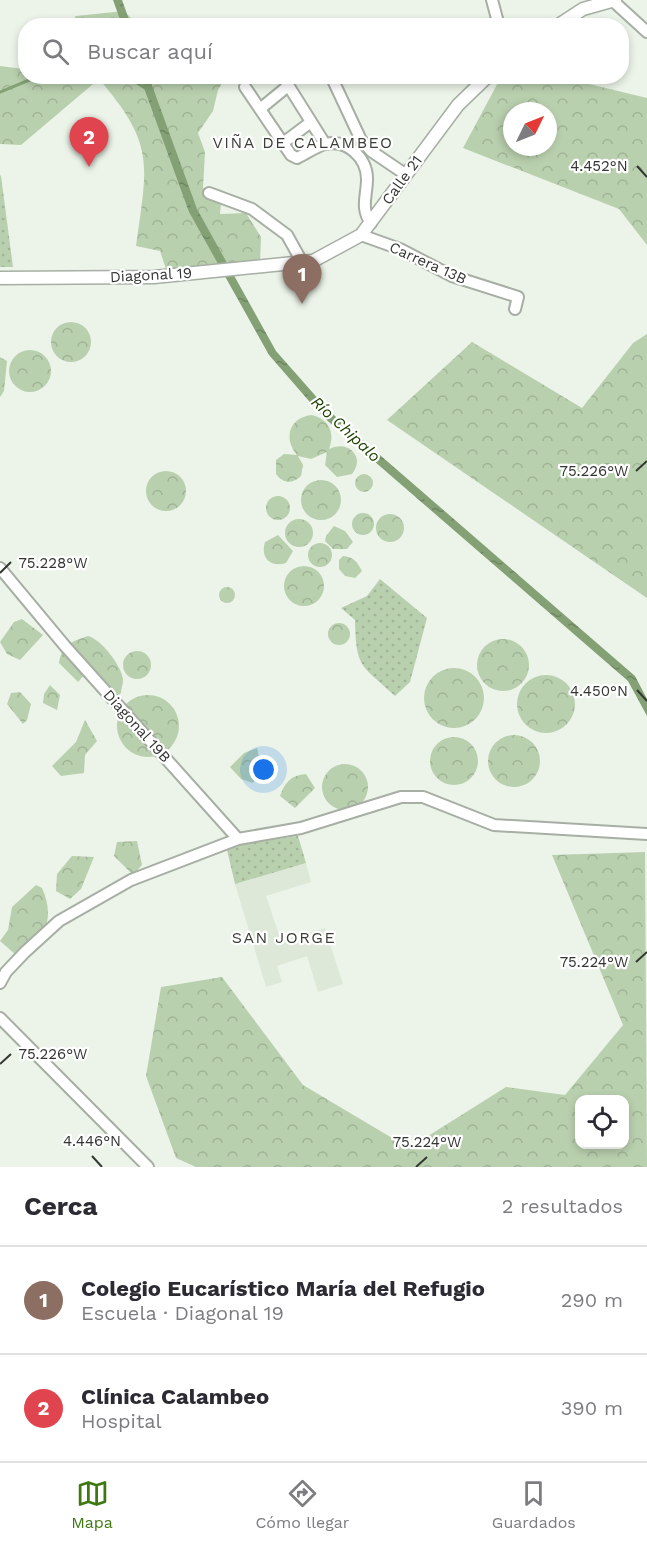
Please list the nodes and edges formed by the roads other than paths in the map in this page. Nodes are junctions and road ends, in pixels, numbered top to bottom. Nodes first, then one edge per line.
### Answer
1 (492, 0) edge
2 (613, 0) edge
3 (497, 18) edge
4 (569, 18) edge
5 (647, 32) edge
6 (284, 84) edge
7 (287, 84) edge
8 (335, 84) edge
9 (480, 84) edge
10 (245, 87) dead end
11 (260, 109) junction
12 (311, 122) junction
13 (283, 143) junction
14 (325, 144) junction
15 (405, 174) junction
16 (209, 193) dead end
17 (371, 223) junction
18 (361, 236) junction
19 (302, 262) junction
20 (0, 278) edge
21 (515, 309) dead end
22 (0, 568) edge
23 (647, 834) edge
24 (238, 839) junction
25 (0, 983) edge
26 (0, 1018) edge
27 (148, 1167) edge

1 - 3 street
2 - 4 street
2 - 5 street
6 - 11 street
7 - 12 street
8 - 15 street
9 - 15 street, Calle 21
10 - 11 street
11 - 13 street
12 - 13 street
12 - 14 street
13 - 14 street
14 - 17 street
15 - 17 street, Calle 21
16 - 19 street
17 - 18 street, Calle 21
18 - 19 street, Calle 21
18 - 21 street, Carrera 13B
19 - 20 street, Diagonal 19
22 - 24 street, Diagonal 19B
23 - 24 street
24 - 25 street
26 - 27 street

